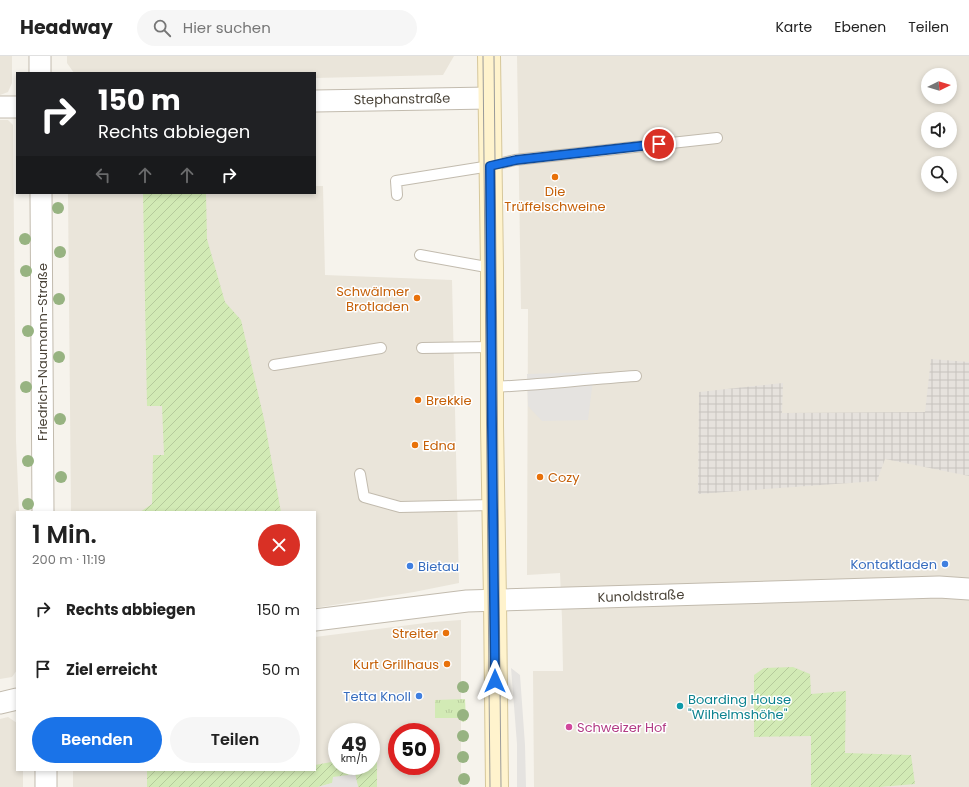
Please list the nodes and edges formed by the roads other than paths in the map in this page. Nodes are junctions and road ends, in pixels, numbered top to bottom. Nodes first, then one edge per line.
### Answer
1 (40, 56) edge
2 (489, 56) edge
3 (40, 72) edge
4 (490, 98) junction
5 (316, 101) edge
6 (0, 107) edge
7 (16, 107) edge
8 (717, 138) dead end
9 (490, 166) junction
10 (41, 194) edge
11 (397, 195) dead end
12 (420, 256) dead end
13 (492, 268) junction
14 (492, 347) junction
15 (381, 348) dead end
16 (422, 348) dead end
17 (274, 365) dead end
18 (636, 376) dead end
19 (492, 387) junction
20 (360, 474) dead end
21 (494, 505) junction
22 (43, 511) edge
23 (969, 589) edge
24 (495, 600) junction
25 (316, 620) edge
26 (16, 699) edge
27 (0, 703) edge
28 (46, 771) edge
29 (46, 787) edge
30 (497, 787) edge

1 - 3 street
2 - 4 main road
4 - 5 street, Stephanstraße
4 - 9 main road
6 - 7 street
8 - 9 lane
9 - 11 lane
9 - 13 main road
10 - 22 street, Friedrich-Naumann-Straße
12 - 13 lane
13 - 14 main road
14 - 16 lane
14 - 19 main road
15 - 17 lane
18 - 19 lane
19 - 21 main road
20 - 21 lane
21 - 24 main road
23 - 24 street, Kunoldstraße
24 - 25 street, Kunoldstraße
24 - 30 main road
26 - 27 street
28 - 29 street

